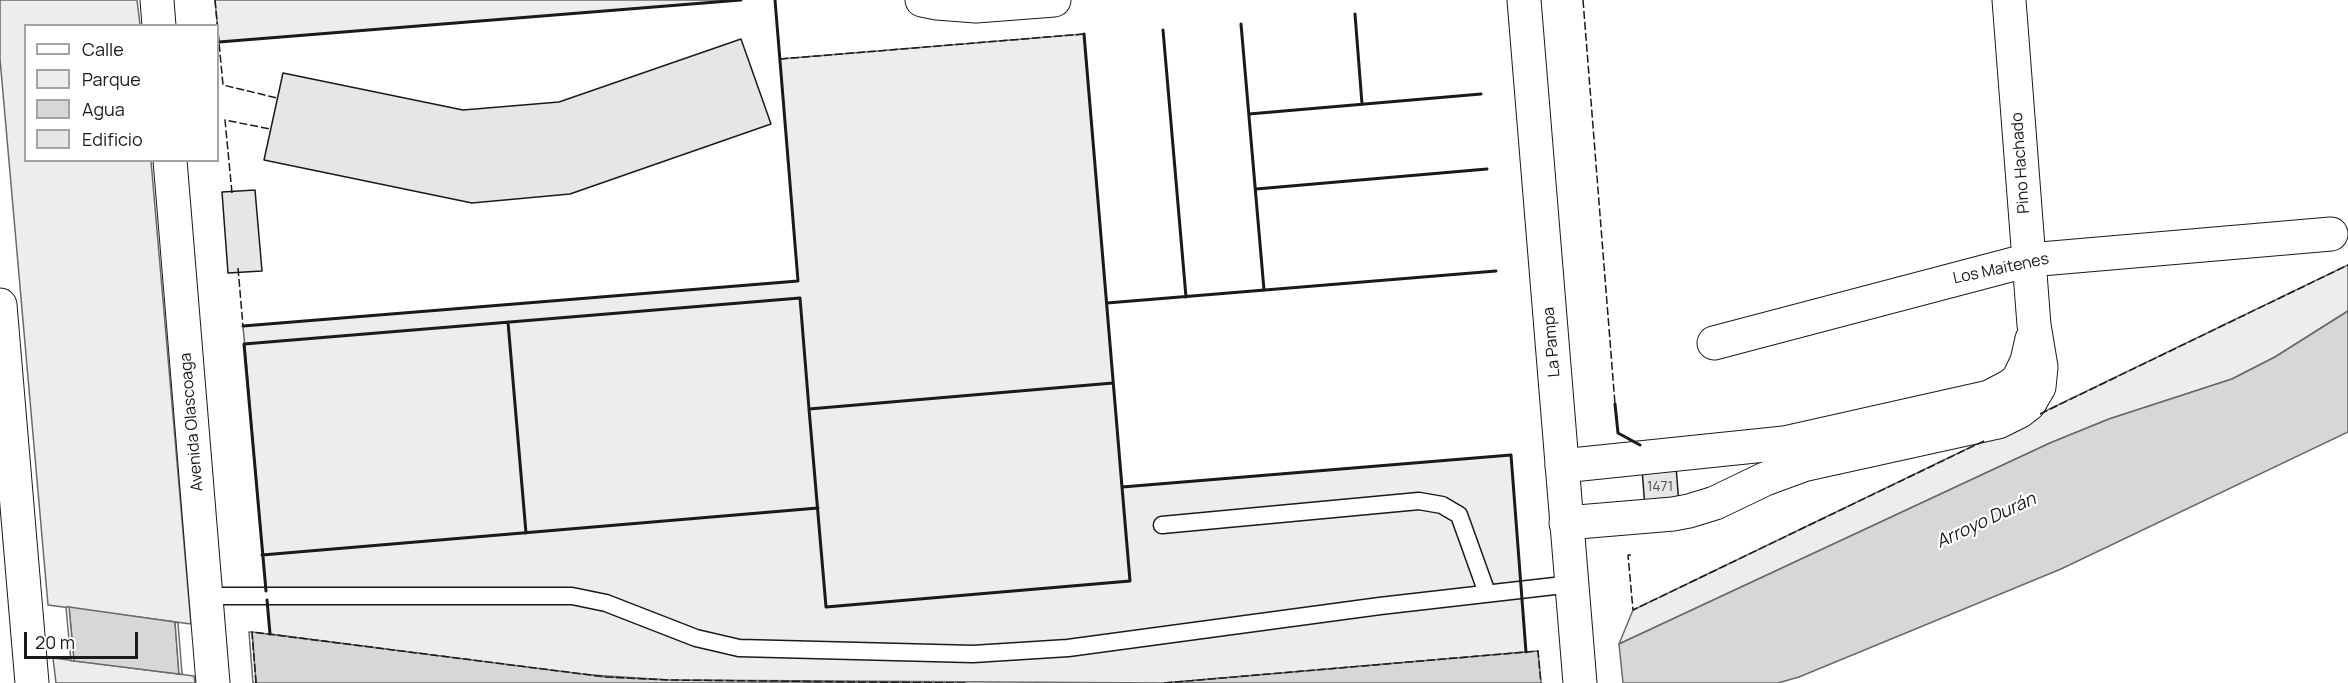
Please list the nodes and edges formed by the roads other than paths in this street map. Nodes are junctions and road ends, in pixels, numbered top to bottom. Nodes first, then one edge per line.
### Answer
1 (157, 0) edge
2 (922, 0) edge
3 (1054, 0) edge
4 (1524, 0) edge
5 (2009, 0) edge
6 (159, 24) edge
7 (170, 162) edge
8 (2331, 234) dead end
9 (2029, 260) junction
10 (0, 305) edge
11 (2034, 325) junction
12 (1713, 343) dead end
13 (1562, 466) junction
14 (1162, 525) dead end
15 (1567, 534) junction
16 (1572, 584) junction
17 (1487, 593) junction
18 (206, 596) junction
19 (32, 683) edge
20 (213, 683) edge
21 (1580, 683) edge

1 - 6 street
2 - 3 street
4 - 13 street, La Pampa
5 - 9 street, Pino Hachado
7 - 18 street, Avenida Olascoaga
8 - 9 street, Los Maitenes
9 - 11 street, Pino Hachado
9 - 12 street, Los Maitenes
10 - 19 street
11 - 13 street
11 - 15 street
13 - 15 street, La Pampa
14 - 17 lane
15 - 16 street, La Pampa
16 - 17 lane
16 - 21 street, La Pampa
17 - 18 lane
18 - 20 street, Avenida Olascoaga

